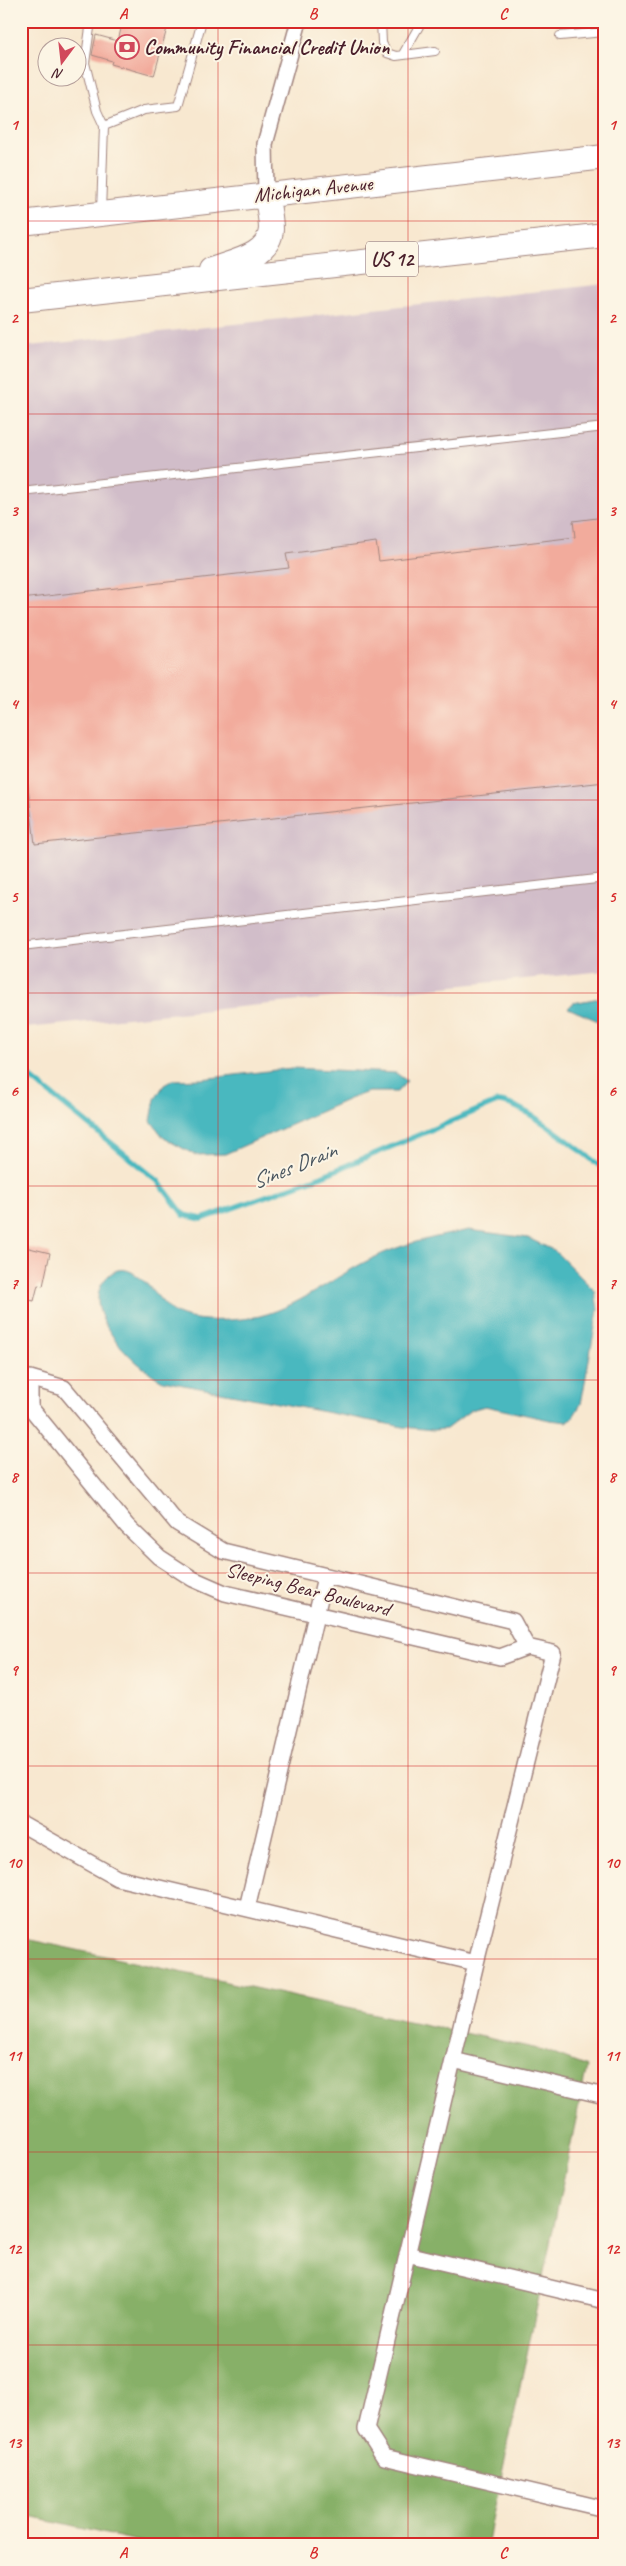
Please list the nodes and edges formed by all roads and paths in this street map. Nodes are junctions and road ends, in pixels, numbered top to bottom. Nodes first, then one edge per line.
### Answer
1 (91, 21) edge
2 (202, 21) edge
3 (299, 21) edge
4 (381, 21) edge
5 (422, 21) edge
6 (605, 32) edge
7 (560, 36) dead end
8 (435, 51) dead end
9 (403, 54) junction
10 (104, 126) junction
11 (605, 157) edge
12 (266, 194) junction
13 (101, 214) junction
14 (21, 223) edge
15 (605, 235) edge
16 (179, 282) junction
17 (21, 300) edge
18 (605, 427) edge
19 (21, 492) edge
20 (605, 878) edge
21 (21, 946) edge
22 (26, 1373) edge
23 (325, 1577) junction
24 (315, 1614) junction
25 (527, 1647) junction
26 (21, 1824) edge
27 (247, 1908) junction
28 (476, 1963) junction
29 (453, 2060) junction
30 (605, 2096) edge
31 (407, 2254) junction
32 (605, 2301) edge
33 (605, 2509) edge

1 - 10 lane
2 - 10 lane
3 - 12 street
4 - 9 lane
5 - 9 lane
6 - 7 lane
8 - 9 lane
10 - 13 lane
11 - 12 main road, Michigan Avenue
12 - 13 main road, Michigan Avenue
12 - 16 main road
13 - 14 main road, Michigan Avenue
15 - 16 main road, US 12
16 - 17 main road, US 12
18 - 19 lane
20 - 21 lane
22 - 23 street, Sleeping Bear Boulevard
22 - 24 street, Sleeping Bear Boulevard
23 - 24 street
23 - 25 street, Sleeping Bear Boulevard
24 - 25 street, Sleeping Bear Boulevard
24 - 27 street
25 - 28 street
26 - 27 street
27 - 28 street
28 - 29 street
29 - 30 street
29 - 31 street
31 - 32 street
31 - 33 street

